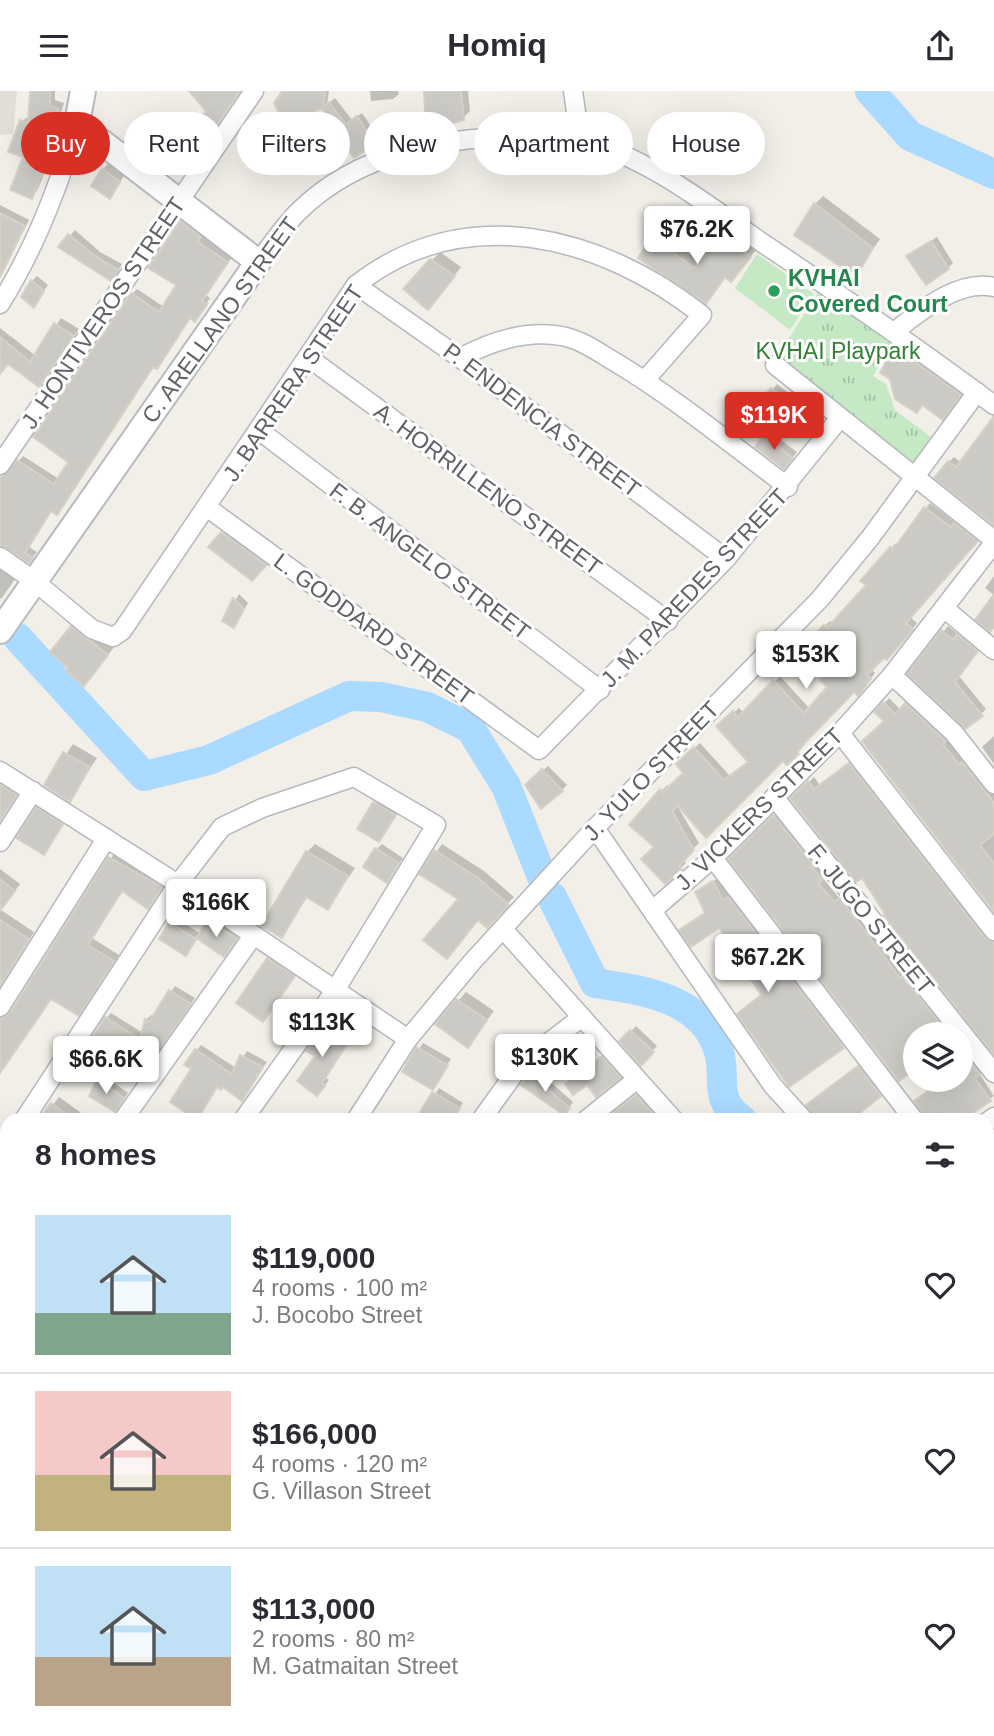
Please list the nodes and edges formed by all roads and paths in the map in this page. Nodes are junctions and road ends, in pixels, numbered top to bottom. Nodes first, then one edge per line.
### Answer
1 (83, 91) edge
2 (254, 91) edge
3 (573, 91) edge
4 (79, 112) edge
5 (576, 112) edge
6 (474, 139) edge
7 (110, 148) edge
8 (633, 161) edge
9 (61, 175) edge
10 (179, 201) junction
11 (258, 262) junction
12 (356, 285) junction
13 (994, 288) edge
14 (0, 305) edge
15 (895, 331) junction
16 (309, 358) junction
17 (460, 358) junction
18 (775, 365) dead end
19 (645, 380) junction
20 (977, 392) junction
21 (994, 405) edge
22 (840, 418) junction
23 (260, 431) junction
24 (0, 465) edge
25 (913, 478) junction
26 (788, 487) junction
27 (208, 508) junction
28 (994, 542) edge
29 (0, 557) edge
30 (726, 559) junction
31 (33, 580) junction
32 (944, 608) junction
33 (668, 621) junction
34 (0, 631) edge
35 (994, 650) edge
36 (892, 675) junction
37 (600, 690) junction
38 (840, 733) junction
39 (539, 750) joint
40 (0, 771) edge
41 (994, 784) edge
42 (33, 790) junction
43 (774, 797) junction
44 (595, 828) junction
45 (106, 839) junction
46 (0, 842) edge
47 (713, 858) junction
48 (178, 884) junction
49 (653, 909) junction
50 (503, 929) junction
51 (994, 931) edge
52 (253, 936) junction
53 (334, 992) junction
54 (0, 1007) edge
55 (582, 1017) junction
56 (408, 1039) junction
57 (994, 1073) edge
58 (636, 1080) junction
59 (29, 1113) edge
60 (128, 1113) edge
61 (248, 1113) edge
62 (360, 1113) edge
63 (486, 1113) edge
64 (595, 1113) edge
65 (667, 1113) edge
66 (798, 1113) edge
67 (909, 1113) edge

1 - 4 street
2 - 10 street, J. HONTIVEROS STREET
3 - 5 street
6 - 11 street, C. ARELLANO STREET
7 - 10 street
8 - 15 street, C. ARELLANO STREET
9 - 14 street
10 - 11 street
10 - 24 street, J. HONTIVEROS STREET
11 - 31 street, C. ARELLANO STREET
12 - 16 street, J. BARRERA STREET
12 - 17 street, P. ENDENCIA STREET
12 - 19 street, J. BARRERA STREET
13 - 15 street
15 - 20 street, C. ARELLANO STREET
16 - 23 street, J. BARRERA STREET
16 - 33 street, A. HORRILLENO STREET
17 - 19 street
17 - 30 street, P. ENDENCIA STREET
18 - 22 street
19 - 26 street
20 - 21 street, C. ARELLANO STREET
20 - 25 street, J. YULO STREET
22 - 25 street
22 - 26 street, J. M. PAREDES STREET
23 - 27 street, J. BARRERA STREET
23 - 37 street, F. B. ANGELO STREET
25 - 28 street
25 - 44 street, J. YULO STREET
26 - 30 street, J. M. PAREDES STREET
27 - 31 street, J. BARRERA STREET
27 - 39 street, L. GODDARD STREET
28 - 32 street, J. VICKERS STREET
29 - 31 street
30 - 33 street, J. M. PAREDES STREET
31 - 34 street, C. ARELLANO STREET
32 - 35 street
32 - 36 street, J. VICKERS STREET
33 - 37 street, J. M. PAREDES STREET
36 - 38 street, J. VICKERS STREET
36 - 41 street
37 - 39 street, J. M. PAREDES STREET
38 - 43 street, J. VICKERS STREET
38 - 51 street
40 - 42 street
42 - 45 street
42 - 46 street
43 - 47 street, J. VICKERS STREET
43 - 57 street, F. JUGO STREET
44 - 49 street
44 - 50 street, J. YULO STREET
45 - 48 street
45 - 54 street
47 - 49 street, J. VICKERS STREET
47 - 67 street
48 - 52 street
48 - 53 street
48 - 59 street
49 - 66 street
50 - 55 street
50 - 56 street, J. YULO STREET
52 - 53 street
52 - 60 street
53 - 56 street
53 - 61 street
55 - 58 street
55 - 63 street
56 - 62 street, J. YULO STREET
58 - 64 street
58 - 65 street

